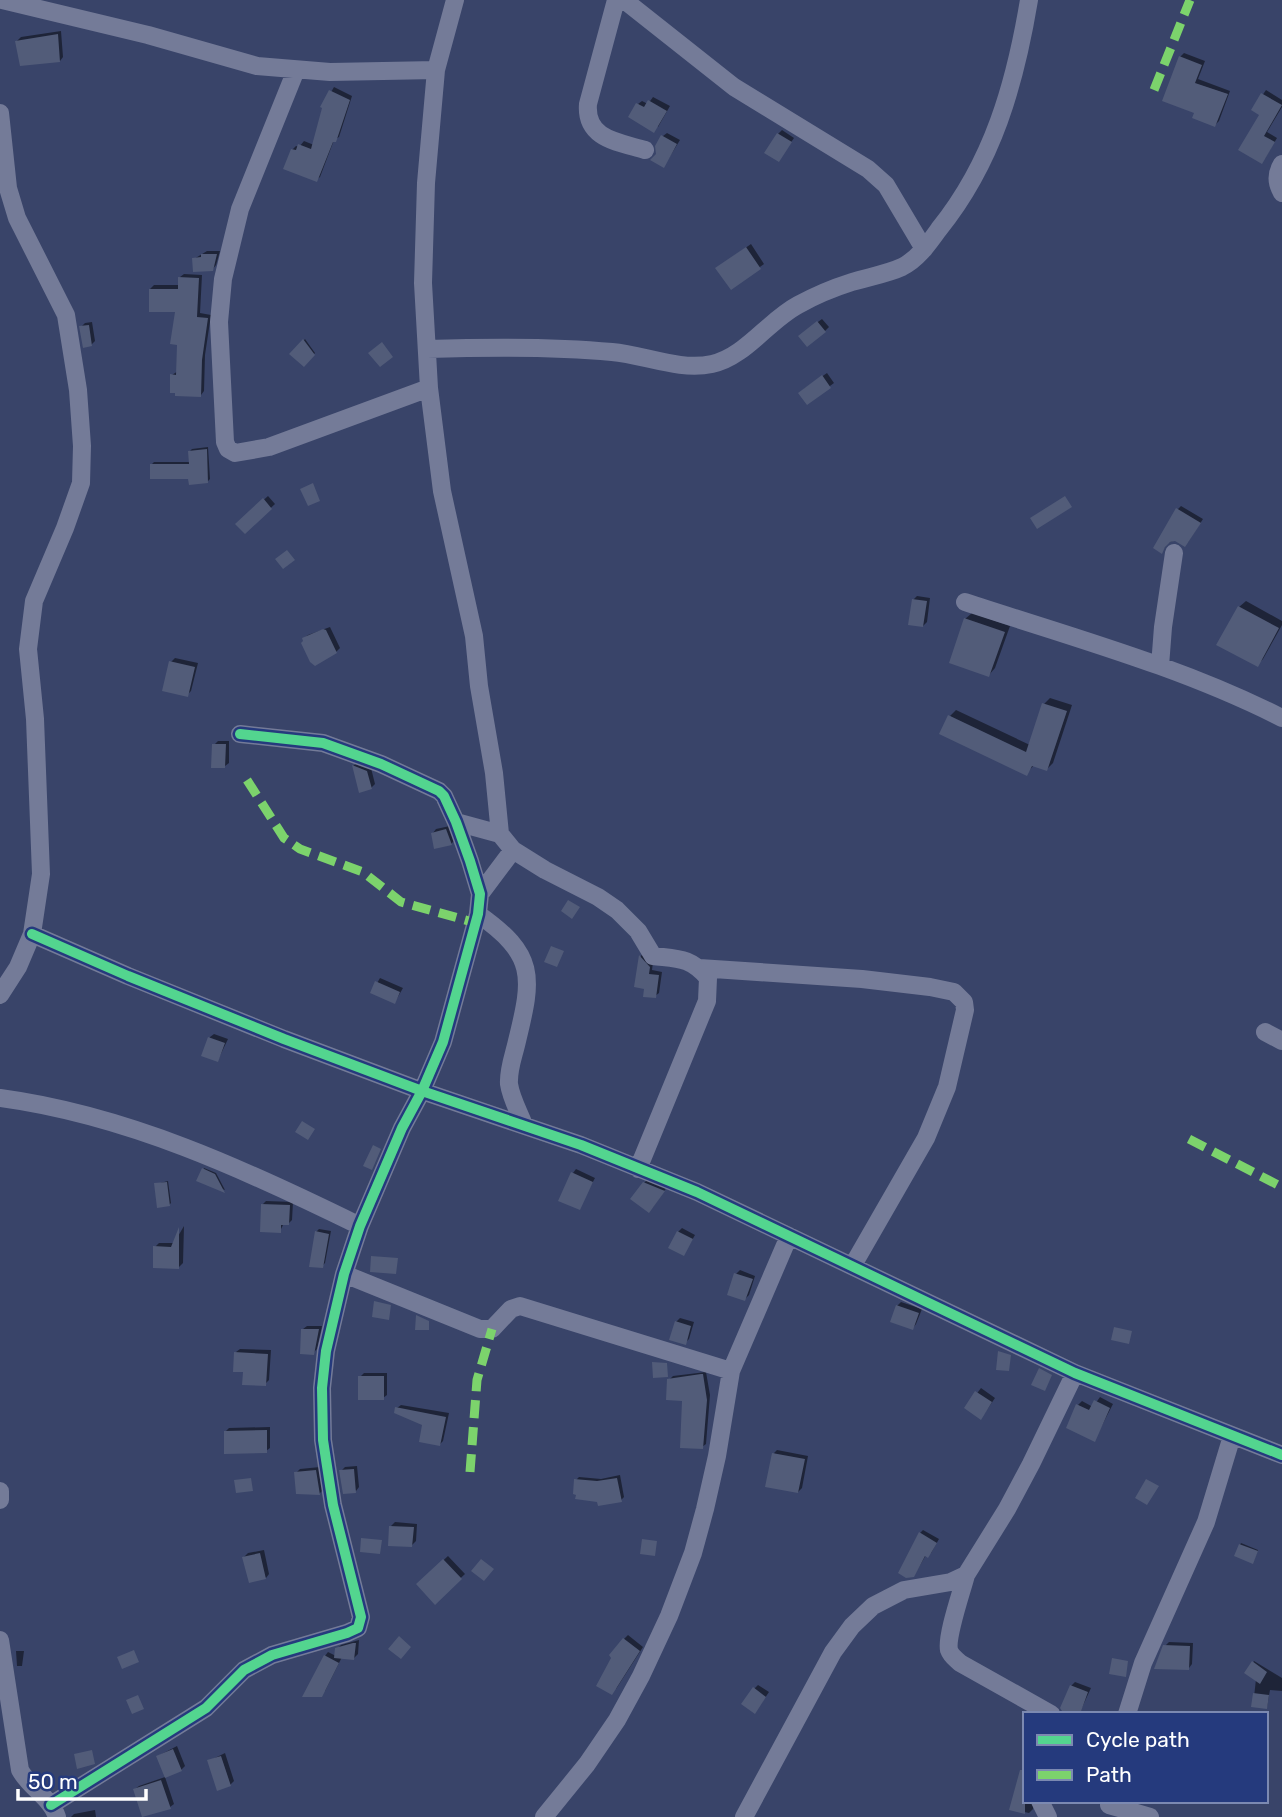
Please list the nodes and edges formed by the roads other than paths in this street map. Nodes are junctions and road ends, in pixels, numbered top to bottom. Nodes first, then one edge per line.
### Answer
1 (2, 0) edge
2 (454, 0) edge
3 (616, 0) edge
4 (624, 0) edge
5 (1029, 0) edge
6 (296, 70) junction
7 (436, 70) junction
8 (0, 113) edge
9 (645, 150) dead end
10 (1282, 164) edge
11 (1282, 193) edge
12 (924, 249) junction
13 (427, 349) junction
14 (429, 388) junction
15 (1174, 553) dead end
16 (965, 602) dead end
17 (1160, 666) junction
18 (1282, 718) edge
19 (240, 734) dead end
20 (456, 822) junction
21 (500, 834) junction
22 (513, 850) junction
23 (480, 894) junction
24 (478, 914) junction
25 (32, 934) junction
26 (699, 968) junction
27 (0, 995) edge
28 (1265, 1032) dead end
29 (1282, 1041) edge
30 (422, 1091) junction
31 (0, 1098) edge
32 (524, 1125) junction
33 (638, 1169) junction
34 (360, 1226) junction
35 (789, 1236) junction
36 (853, 1265) junction
37 (344, 1275) junction
38 (731, 1371) junction
39 (1075, 1373) junction
40 (1232, 1436) junction
41 (1282, 1455) edge
42 (0, 1491) edge
43 (0, 1500) edge
44 (966, 1575) junction
45 (0, 1640) edge
46 (1047, 1712) edge
47 (1128, 1712) edge
48 (1108, 1808) edge
49 (54, 1811) edge
50 (544, 1817) edge
51 (744, 1817) edge
52 (1150, 1817) edge

1 - 6 street
2 - 7 street
3 - 9 street
4 - 12 street
5 - 12 street
6 - 7 street
6 - 14 street
7 - 13 street
8 - 25 street
10 - 11 street
12 - 13 street
13 - 14 street
14 - 21 street
15 - 17 street
16 - 17 street
17 - 18 street
19 - 20 street
20 - 21 street
20 - 23 street
21 - 22 street
22 - 23 street
22 - 26 street
23 - 24 street
24 - 30 street
24 - 32 street
25 - 27 street
25 - 30 street
26 - 33 street
26 - 36 street
28 - 29 street
30 - 32 street
30 - 34 street
31 - 34 street
32 - 33 street
33 - 35 street
34 - 37 street
35 - 36 street
35 - 38 street
36 - 39 street
37 - 38 street
37 - 49 street
38 - 50 street
39 - 40 street
39 - 44 street
40 - 41 street
40 - 47 street
42 - 43 street
44 - 46 street
44 - 51 street
45 - 49 street
48 - 52 street

